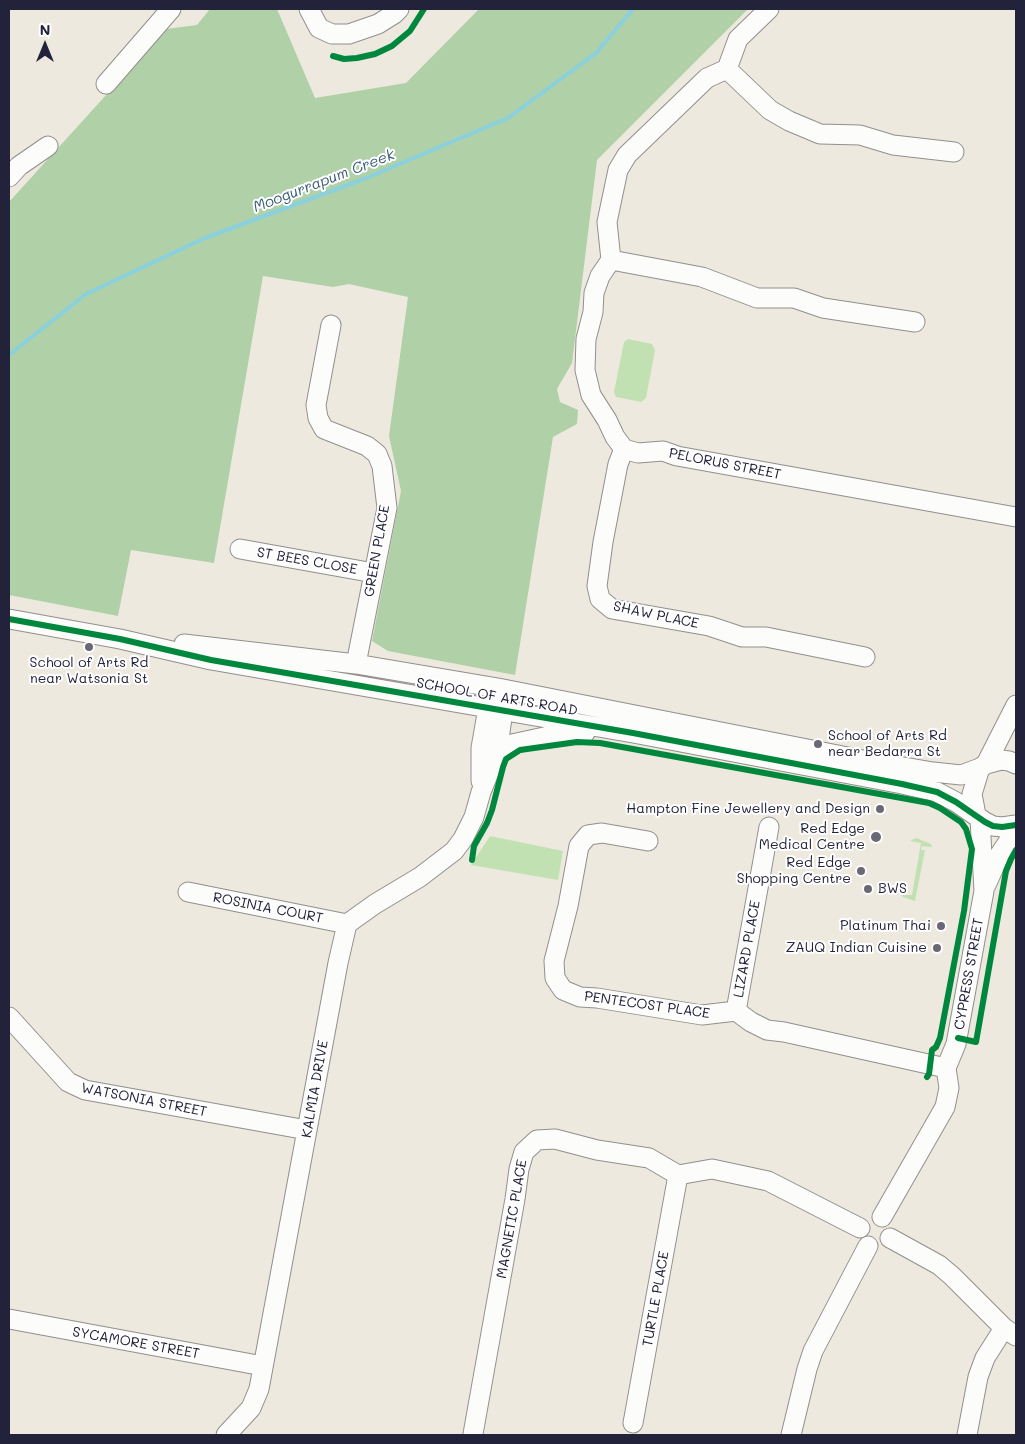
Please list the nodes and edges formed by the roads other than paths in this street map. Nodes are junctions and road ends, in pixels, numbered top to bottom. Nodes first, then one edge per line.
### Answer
1 (171, 9) edge
2 (309, 9) edge
3 (398, 9) edge
4 (769, 9) edge
5 (727, 69) junction
6 (106, 84) dead end
7 (48, 146) dead end
8 (954, 152) dead end
9 (9, 177) edge
10 (611, 260) junction
11 (915, 322) dead end
12 (331, 326) dead end
13 (624, 449) junction
14 (1016, 517) edge
15 (240, 549) dead end
16 (374, 573) junction
17 (9, 619) edge
18 (120, 639) junction
19 (864, 657) dead end
20 (356, 664) junction
21 (498, 688) junction
22 (1016, 705) edge
23 (495, 710) junction
24 (633, 733) junction
25 (497, 753) junction
26 (1016, 764) edge
27 (983, 766) junction
28 (482, 792) junction
29 (978, 817) junction
30 (1016, 825) edge
31 (769, 827) dead end
32 (1016, 830) edge
33 (648, 841) dead end
34 (984, 891) junction
35 (188, 892) dead end
36 (347, 924) junction
37 (736, 1011) junction
38 (9, 1017) edge
39 (946, 1068) junction
40 (307, 1130) junction
41 (678, 1175) junction
42 (882, 1217) junction
43 (860, 1228) junction
44 (890, 1238) junction
45 (868, 1246) junction
46 (9, 1319) edge
47 (1010, 1332) edge
48 (263, 1366) junction
49 (633, 1423) dead end
50 (474, 1434) dead end
51 (226, 1435) edge
52 (790, 1435) edge
53 (967, 1435) edge

1 - 6 street
2 - 3 street
4 - 5 street
5 - 8 street
5 - 10 street
7 - 9 street
10 - 11 street
10 - 13 street
12 - 16 street, GREEN PLACE
13 - 14 street, PELORUS STREET
13 - 19 street, SHAW PLACE
15 - 16 street, ST BEES CLOSE
16 - 20 street, GREEN PLACE
17 - 18 street, SCHOOL OF ARTS ROAD
18 - 20 street, SCHOOL OF ARTS ROAD
18 - 23 street, SCHOOL OF ARTS ROAD
20 - 21 street, SCHOOL OF ARTS ROAD
21 - 23 street
21 - 27 street, SCHOOL OF ARTS ROAD
22 - 27 street, CYPRESS STREET
23 - 24 street, SCHOOL OF ARTS ROAD
23 - 25 street
23 - 28 street
24 - 25 street
24 - 29 street, SCHOOL OF ARTS ROAD
25 - 28 street
26 - 27 street, SCHOOL OF ARTS ROAD
27 - 29 street, CYPRESS STREET
28 - 36 street
29 - 30 street, SCHOOL OF ARTS ROAD
29 - 34 street, CYPRESS STREET
31 - 37 street, LIZARD PLACE
32 - 34 street, CYPRESS STREET
33 - 37 street, PENTECOST PLACE
34 - 39 street, CYPRESS STREET
35 - 36 street, ROSINIA COURT
36 - 40 street, KALMIA DRIVE
37 - 39 street
38 - 40 street, WATSONIA STREET
39 - 42 street, CYPRESS STREET
40 - 48 street, KALMIA DRIVE
41 - 43 street
41 - 49 street, TURTLE PLACE
41 - 50 street, MAGNETIC PLACE
42 - 43 street
42 - 44 street
43 - 45 street
44 - 45 street
44 - 47 street
45 - 52 street
46 - 48 street, SYCAMORE STREET
47 - 53 street
48 - 51 street, KALMIA DRIVE

